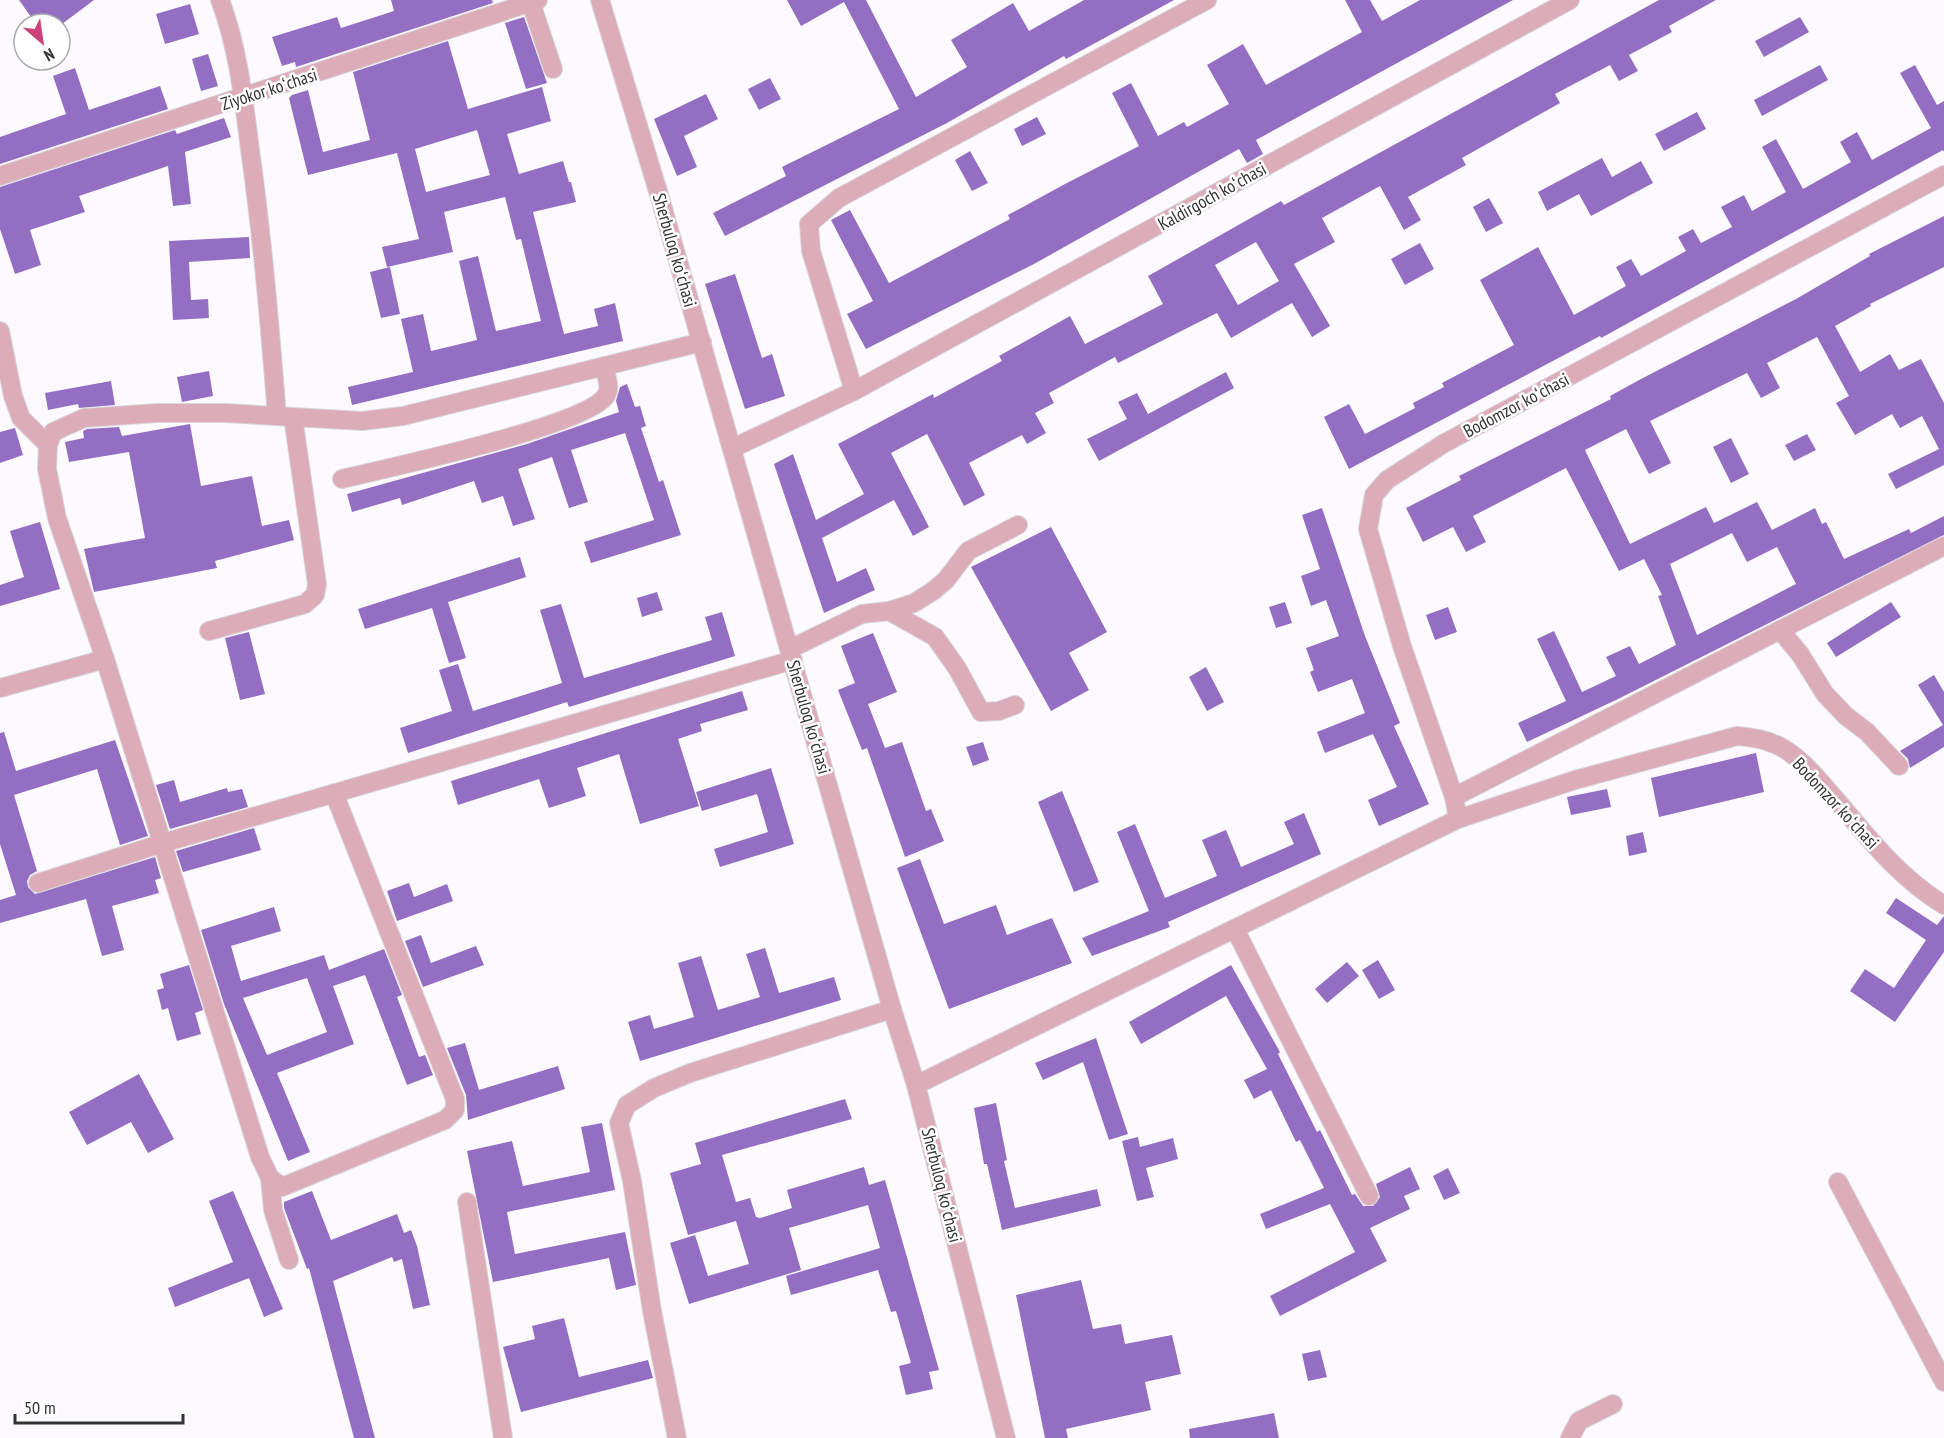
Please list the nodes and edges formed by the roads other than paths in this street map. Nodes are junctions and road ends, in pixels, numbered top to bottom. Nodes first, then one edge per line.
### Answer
1 (220, 0) edge
2 (600, 0) edge
3 (1207, 0) edge
4 (1570, 0) edge
5 (533, 1) edge
6 (554, 69) dead end
7 (244, 98) junction
8 (1944, 175) edge
9 (0, 176) edge
10 (0, 331) edge
11 (702, 342) junction
12 (604, 366) junction
13 (854, 391) junction
14 (285, 417) junction
15 (48, 445) junction
16 (733, 448) junction
17 (342, 479) dead end
18 (1018, 525) dead end
19 (1944, 546) edge
20 (888, 611) junction
21 (1780, 630) junction
22 (209, 631) dead end
23 (792, 654) junction
24 (105, 659) junction
25 (0, 688) edge
26 (1015, 705) dead end
27 (1899, 766) dead end
28 (334, 793) junction
29 (1454, 797) junction
30 (1458, 819) junction
31 (163, 843) junction
32 (38, 883) dead end
33 (1944, 905) edge
34 (1235, 929) junction
35 (892, 1010) junction
36 (916, 1085) junction
37 (270, 1178) junction
38 (1838, 1182) dead end
39 (1369, 1196) dead end
40 (466, 1202) dead end
41 (289, 1260) dead end
42 (1944, 1382) edge
43 (1612, 1404) dead end
44 (503, 1438) edge
45 (677, 1438) edge
46 (1006, 1438) edge
47 (1570, 1438) edge

1 - 7 street
2 - 11 street, Sherbuloq koʻchasi
3 - 13 street
4 - 13 street, Kaldirgoch koʻchasi
5 - 6 street
5 - 7 street, Ziyokor koʻchasi
7 - 9 street, Ziyokor koʻchasi
7 - 14 street
8 - 29 street, Bodomzor koʻchasi
10 - 15 street
11 - 12 street
11 - 16 street, Sherbuloq koʻchasi
12 - 14 street
12 - 17 street
13 - 16 street, Kaldirgoch koʻchasi
14 - 15 street
14 - 22 street
15 - 24 street
16 - 23 street, Sherbuloq koʻchasi
18 - 20 street
19 - 21 street
20 - 23 street
20 - 26 street
21 - 27 street
21 - 29 street
23 - 28 street
23 - 35 street, Sherbuloq koʻchasi
24 - 25 street
24 - 31 street
28 - 31 street
28 - 37 street
29 - 30 street, Bodomzor koʻchasi
30 - 33 street, Bodomzor koʻchasi
30 - 34 street
31 - 32 street
31 - 37 street
34 - 36 street
34 - 39 street
35 - 36 street, Sherbuloq koʻchasi
35 - 45 street
36 - 46 street, Sherbuloq koʻchasi
37 - 41 street
38 - 42 street
40 - 44 street
43 - 47 street

